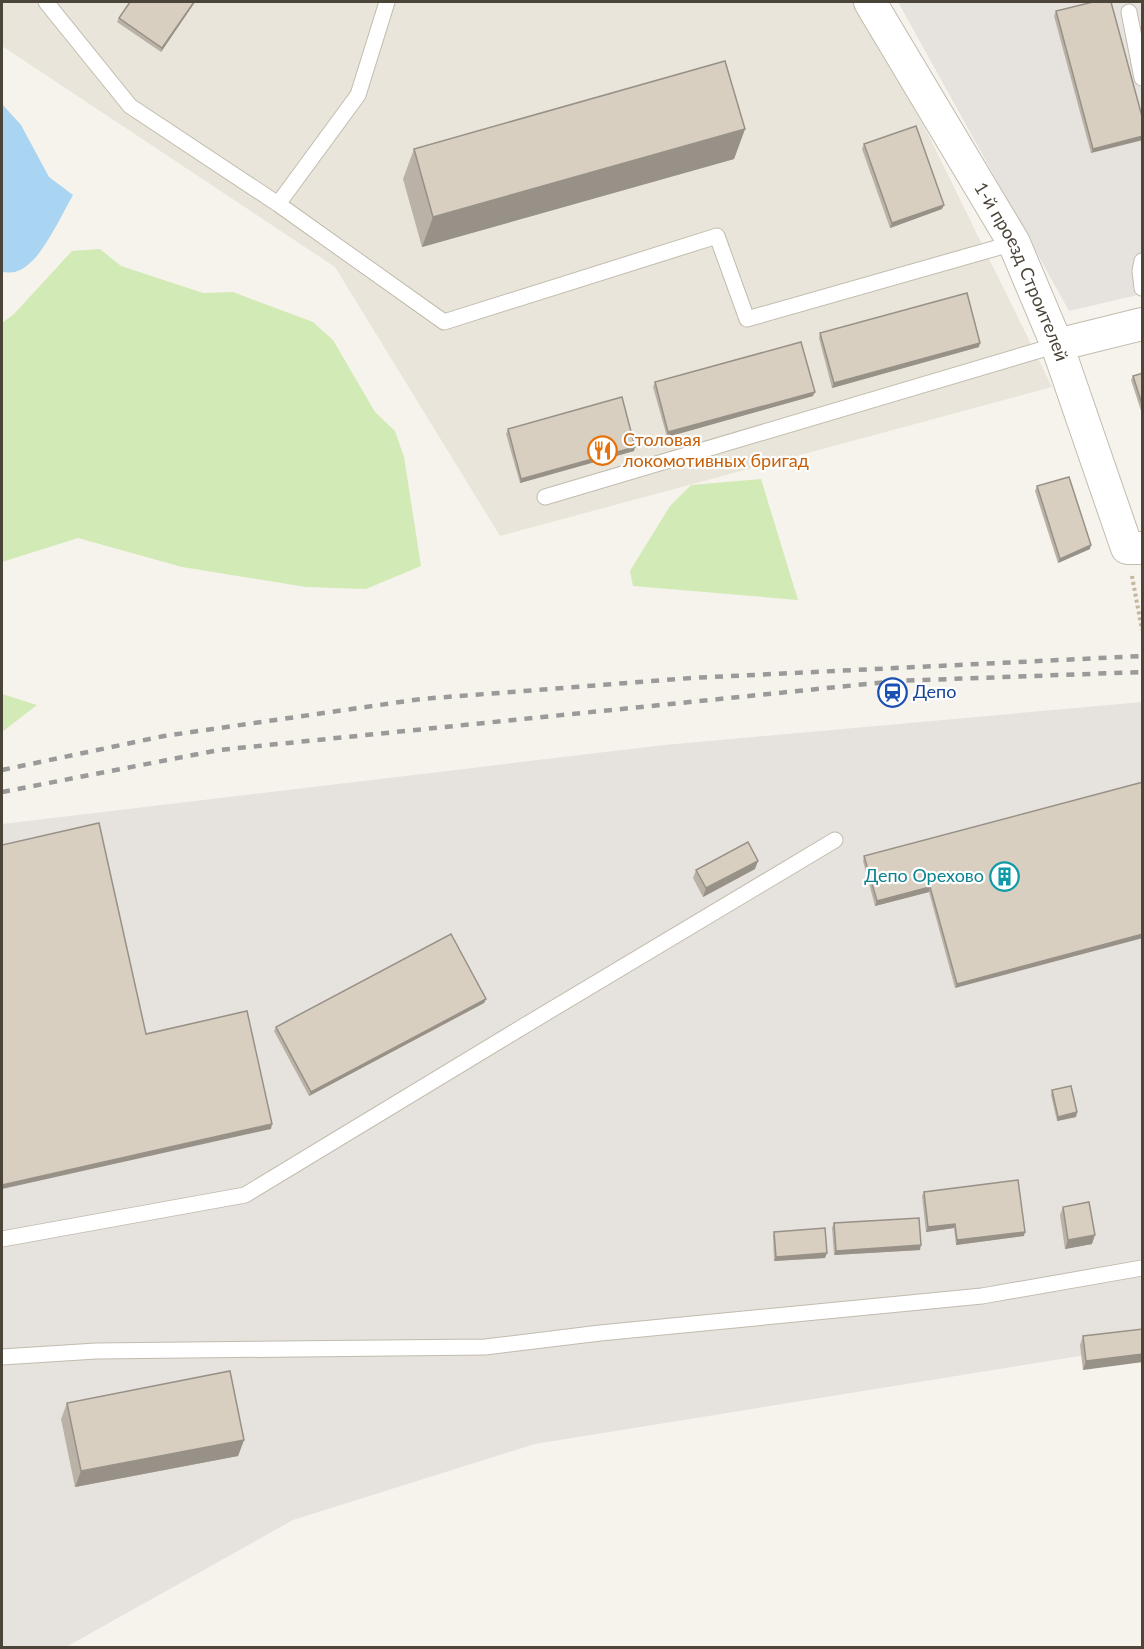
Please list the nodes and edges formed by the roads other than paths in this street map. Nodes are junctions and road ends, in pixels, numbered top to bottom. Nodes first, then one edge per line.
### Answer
1 (46, 2) edge
2 (387, 2) edge
3 (870, 2) edge
4 (1129, 12) dead end
5 (1143, 78) edge
6 (278, 204) junction
7 (1014, 243) junction
8 (1143, 261) edge
9 (1143, 288) edge
10 (1143, 324) edge
11 (1057, 345) junction
12 (545, 497) dead end
13 (1135, 548) edge
14 (835, 840) dead end
15 (2, 1239) edge
16 (1143, 1268) edge
17 (2, 1357) edge

1 - 6 lane
2 - 6 lane
3 - 7 street, 1-й проезд Строителей
4 - 5 lane
6 - 7 lane
7 - 11 street, 1-й проезд Строителей
8 - 9 lane
10 - 11 street
11 - 12 lane
11 - 13 street, 1-й проезд Строителей
14 - 15 lane
16 - 17 lane

